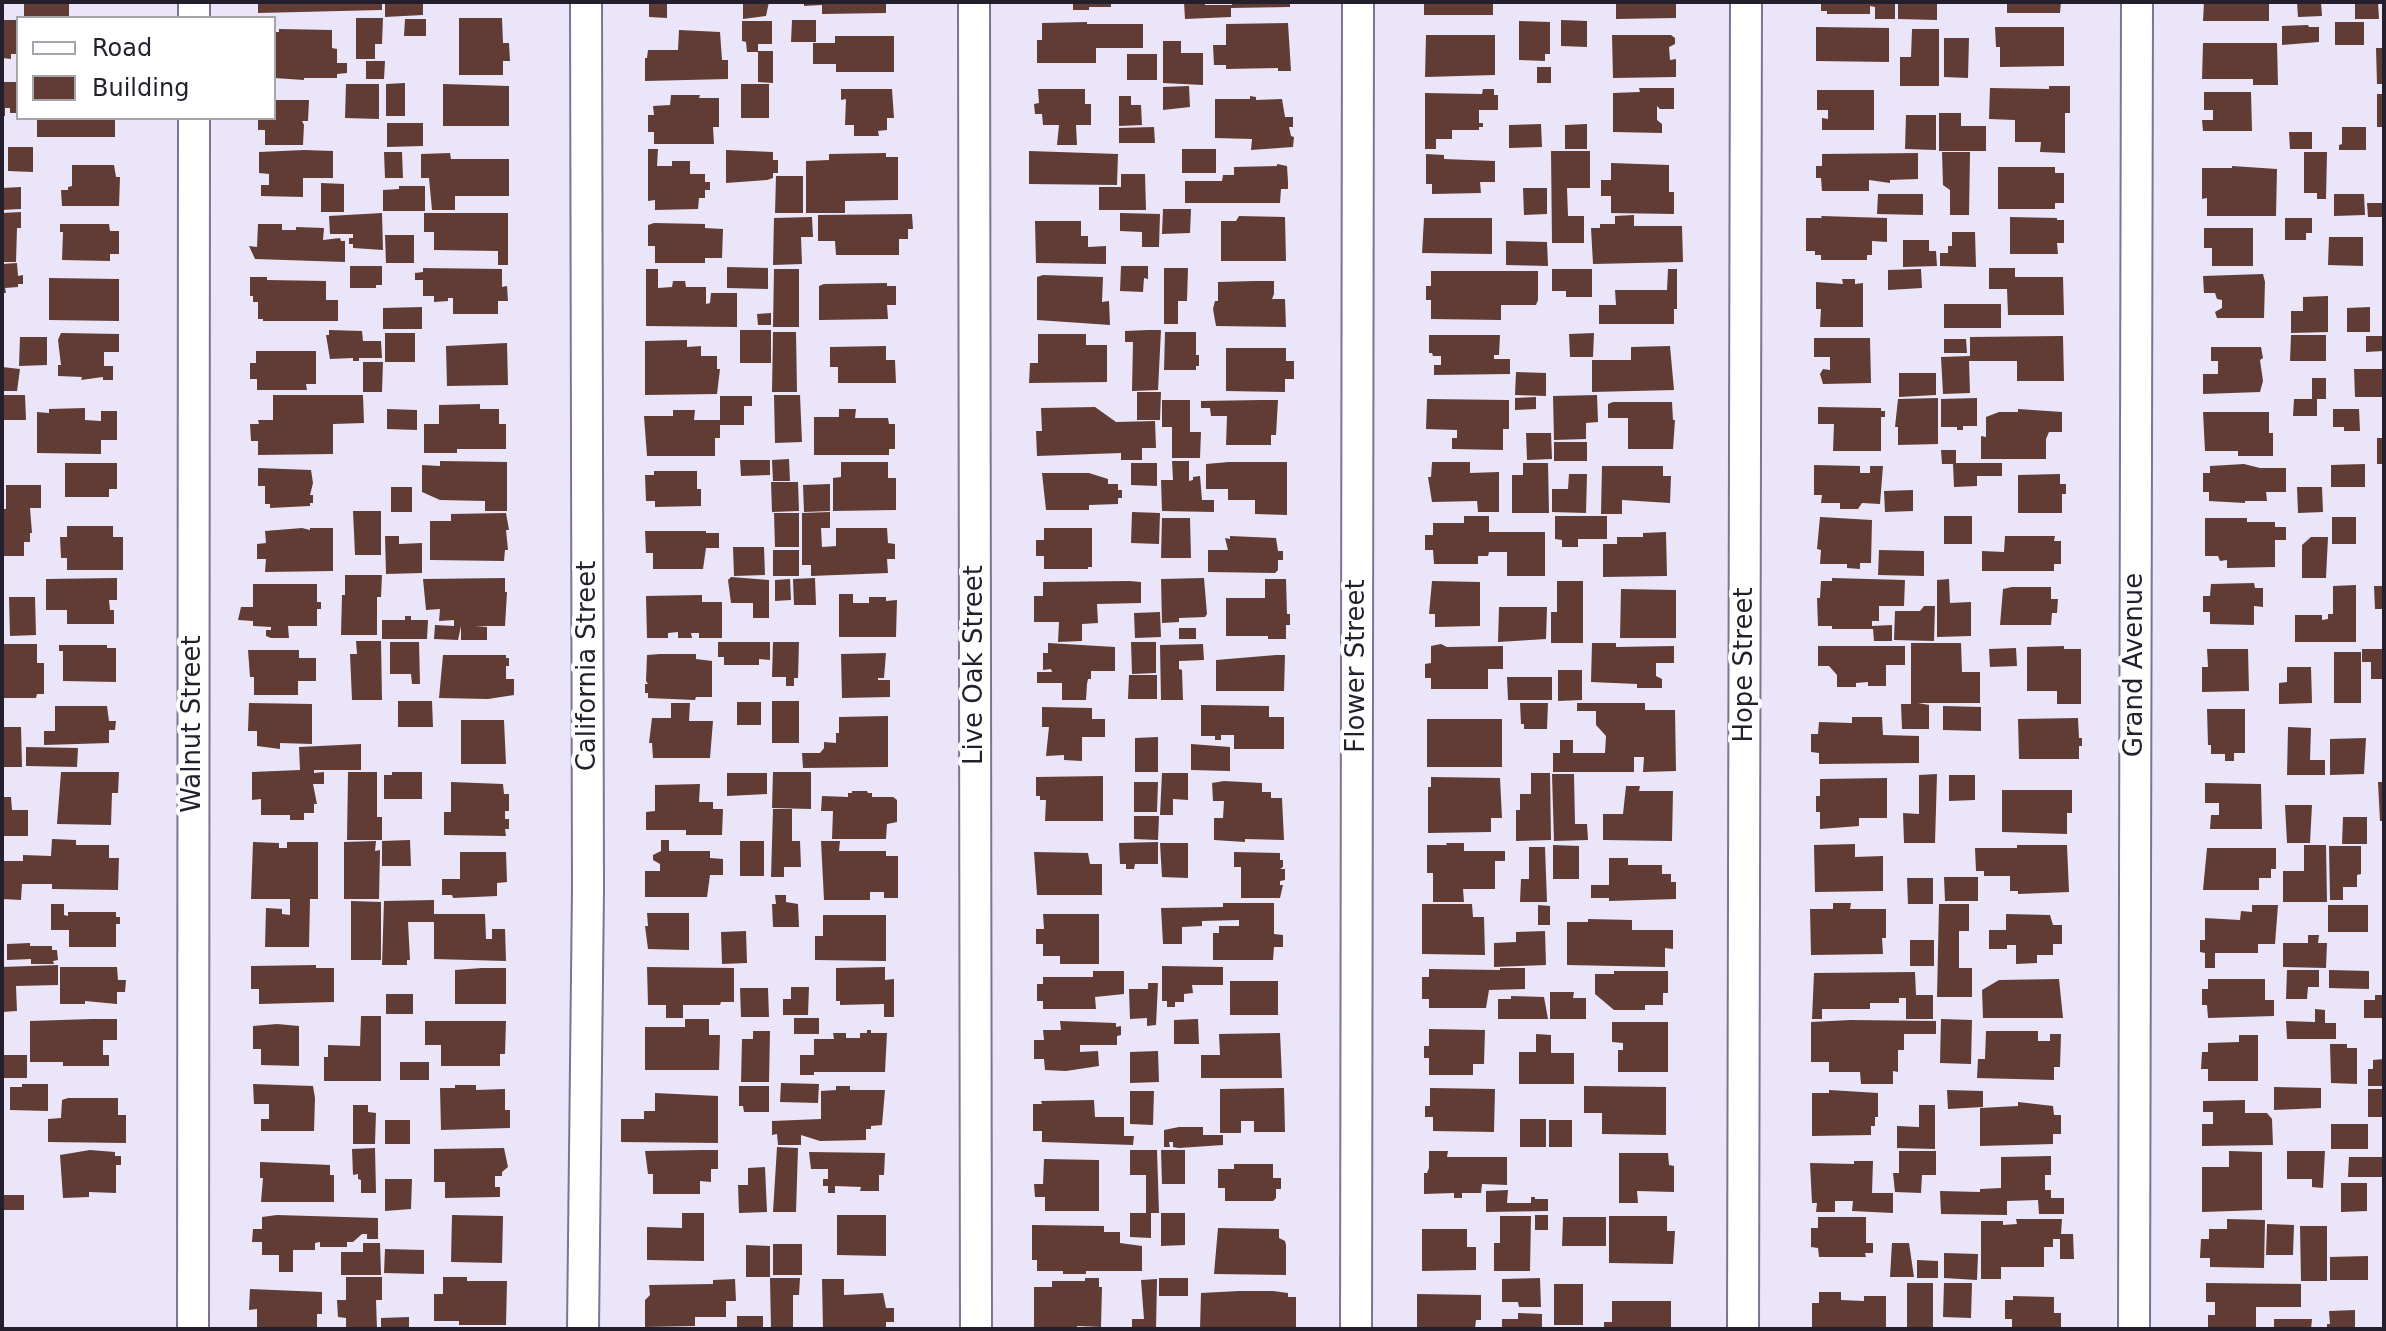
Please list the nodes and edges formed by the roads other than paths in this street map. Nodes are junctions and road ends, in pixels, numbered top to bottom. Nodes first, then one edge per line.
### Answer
1 (586, 2) edge
2 (974, 2) edge
3 (1358, 2) edge
4 (1746, 2) edge
5 (2137, 2) edge
6 (194, 120) edge
7 (193, 1329) edge
8 (583, 1329) edge
9 (976, 1329) edge
10 (1356, 1329) edge
11 (1743, 1329) edge
12 (2134, 1329) edge

1 - 8 street, California Street
2 - 9 street, Live Oak Street
3 - 10 street, Flower Street
4 - 11 street, Hope Street
5 - 12 street, Grand Avenue
6 - 7 street, Walnut Street

